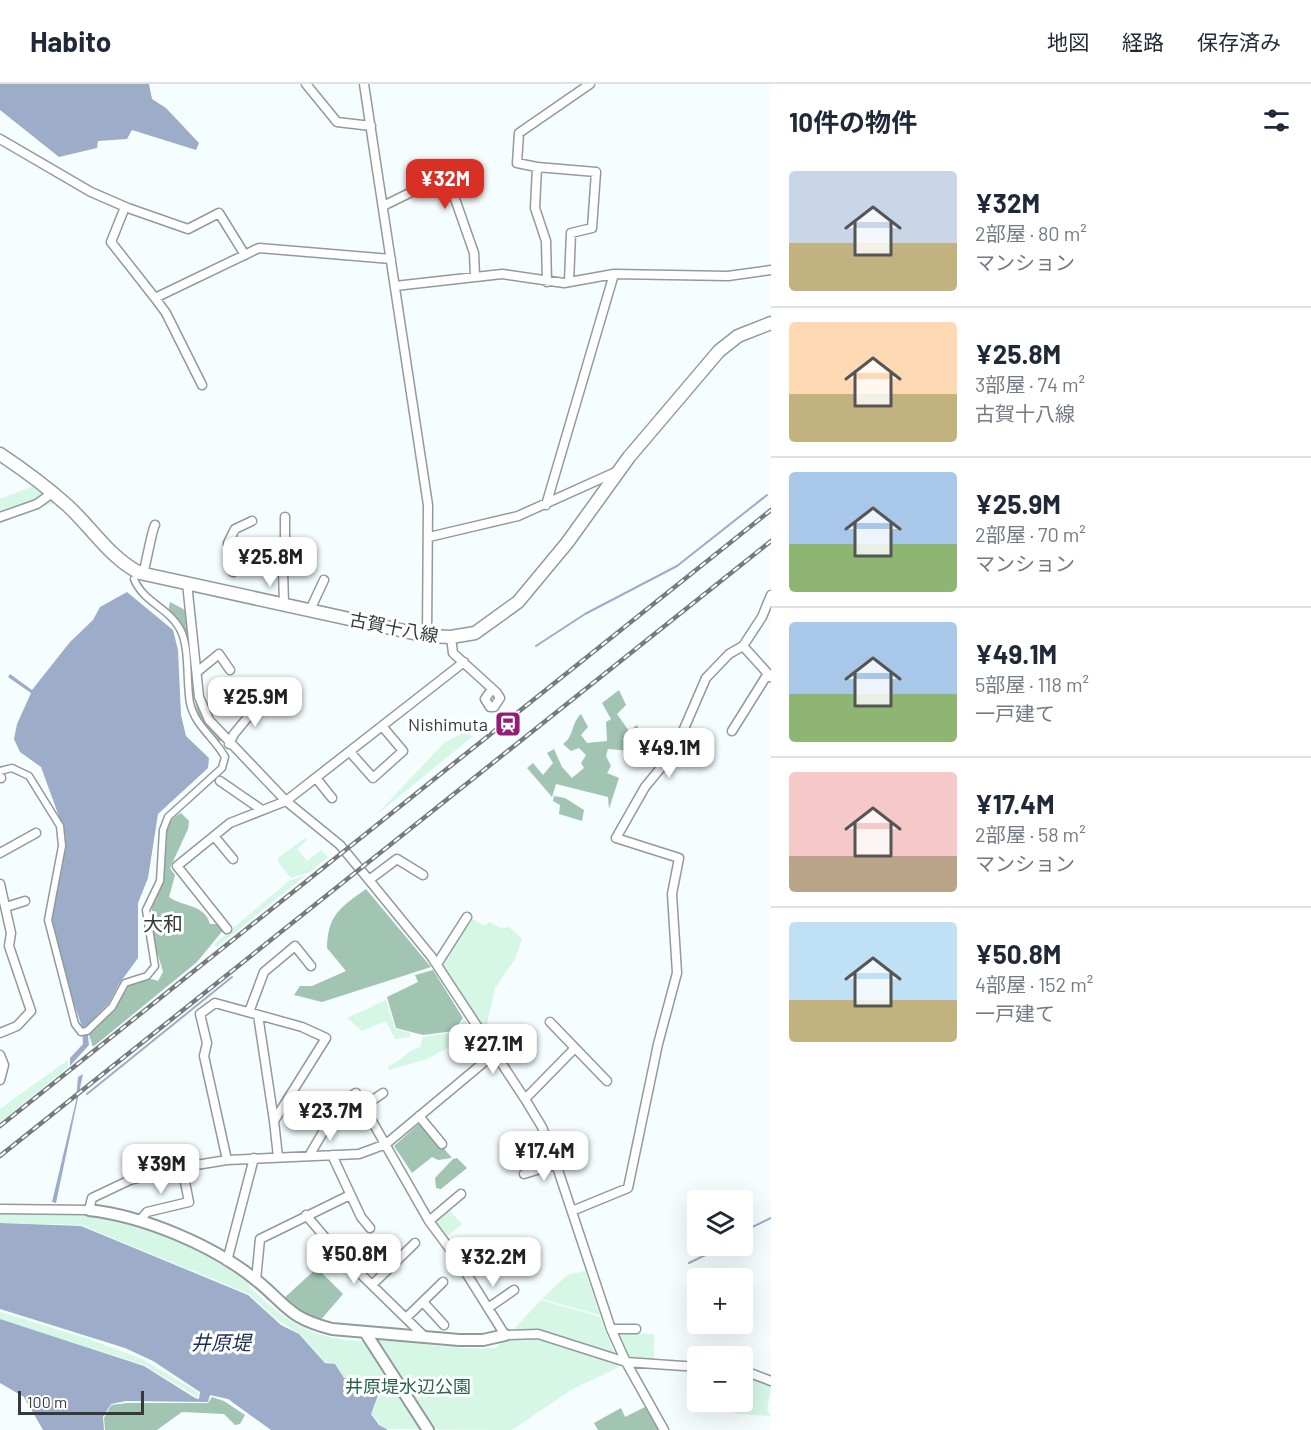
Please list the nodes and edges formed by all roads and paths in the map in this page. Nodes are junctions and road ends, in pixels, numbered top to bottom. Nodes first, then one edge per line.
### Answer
1 (306, 84) edge
2 (364, 84) edge
3 (590, 84) edge
4 (371, 126) junction
5 (0, 139) edge
6 (537, 167) junction
7 (383, 206) junction
8 (125, 207) junction
9 (245, 255) junction
10 (391, 259) junction
11 (771, 270) edge
12 (614, 274) junction
13 (475, 276) junction
14 (547, 282) junction
15 (569, 282) junction
16 (395, 286) junction
17 (156, 298) junction
18 (771, 323) edge
19 (202, 385) dead end
20 (0, 454) edge
21 (619, 471) junction
22 (52, 493) junction
23 (546, 505) junction
24 (0, 517) edge
25 (285, 517) dead end
26 (252, 521) dead end
27 (155, 525) dead end
28 (429, 537) junction
29 (285, 550) dead end
30 (283, 569) dead end
31 (233, 572) dead end
32 (139, 576) junction
33 (324, 579) dead end
34 (187, 583) junction
35 (771, 595) edge
36 (284, 605) junction
37 (310, 610) junction
38 (427, 636) junction
39 (451, 637) junction
40 (742, 646) junction
41 (464, 662) junction
42 (230, 670) dead end
43 (197, 672) junction
44 (769, 676) edge
45 (492, 688) dead end
46 (262, 700) dead end
47 (382, 726) junction
48 (732, 731) dead end
49 (230, 744) junction
50 (350, 752) junction
51 (0, 776) edge
52 (316, 778) junction
53 (220, 781) dead end
54 (332, 798) dead end
55 (286, 801) junction
56 (262, 810) junction
57 (36, 833) dead end
58 (214, 836) junction
59 (0, 853) edge
60 (233, 859) dead end
61 (423, 875) dead end
62 (369, 880) junction
63 (0, 884) edge
64 (26, 900) dead end
65 (6, 907) junction
66 (467, 917) dead end
67 (227, 929) dead end
68 (437, 964) junction
69 (311, 966) dead end
70 (254, 1013) junction
71 (550, 1023) dead end
72 (0, 1033) edge
73 (575, 1048) junction
74 (495, 1053) junction
75 (0, 1055) edge
76 (0, 1080) edge
77 (607, 1081) dead end
78 (383, 1093) dead end
79 (525, 1100) junction
80 (364, 1106) junction
81 (419, 1116) junction
82 (274, 1121) junction
83 (386, 1144) junction
84 (442, 1144) dead end
85 (332, 1155) junction
86 (309, 1156) junction
87 (278, 1157) junction
88 (254, 1158) junction
89 (227, 1160) junction
90 (556, 1164) junction
91 (182, 1167) junction
92 (524, 1174) dead end
93 (461, 1194) dead end
94 (350, 1195) junction
95 (0, 1209) edge
96 (89, 1210) junction
97 (572, 1211) junction
98 (306, 1215) junction
99 (141, 1219) junction
100 (429, 1221) junction
101 (370, 1228) dead end
102 (415, 1243) dead end
103 (227, 1261) junction
104 (256, 1280) junction
105 (443, 1282) dead end
106 (372, 1285) junction
107 (514, 1290) dead end
108 (423, 1302) junction
109 (488, 1308) junction
110 (406, 1318) junction
111 (444, 1324) dead end
112 (611, 1329) junction
113 (636, 1329) dead end
114 (365, 1332) junction
115 (505, 1335) junction
116 (424, 1336) junction
117 (626, 1362) junction
118 (687, 1366) edge
119 (753, 1374) edge
120 (771, 1381) edge
121 (428, 1430) edge
122 (664, 1430) edge

1 - 4 street
2 - 4 street
3 - 6 street
4 - 7 street
5 - 8 street
6 - 14 street
6 - 15 street
7 - 10 street
7 - 13 street
8 - 9 street
8 - 17 street
9 - 10 street
9 - 17 street
10 - 16 street
11 - 12 street
12 - 15 street
12 - 23 street
13 - 14 street
13 - 16 street
14 - 15 street
16 - 28 street
17 - 19 street
18 - 21 main road, 古賀十八線
20 - 22 main road, 古賀十八線
21 - 23 street
21 - 39 main road, 古賀十八線
22 - 24 street
22 - 32 main road, 古賀十八線
23 - 28 street
25 - 29 street
26 - 31 street
27 - 32 street
28 - 38 street
30 - 36 street
32 - 34 main road, 古賀十八線
32 - 51 street
33 - 37 street
34 - 36 main road, 古賀十八線
34 - 43 street
35 - 40 street
36 - 37 main road, 古賀十八線
37 - 38 main road, 古賀十八線
38 - 39 main road, 古賀十八線
39 - 41 street
40 - 44 street
40 - 97 street
41 - 45 street
41 - 47 street
42 - 43 street
43 - 49 street
44 - 48 street
46 - 49 street
47 - 50 street
47 - 50 street
49 - 55 street
50 - 52 street
52 - 54 street
52 - 55 street
53 - 56 street
55 - 56 street
55 - 62 street
56 - 58 street
57 - 59 street
58 - 60 street
58 - 67 street
61 - 62 street
62 - 68 street
63 - 65 street
64 - 65 street
65 - 72 street
66 - 68 street
68 - 74 street
69 - 70 street
70 - 82 street
70 - 82 street
70 - 89 street
71 - 73 street
73 - 77 street
73 - 79 street
74 - 79 street
74 - 81 street
75 - 76 street
78 - 80 street
79 - 90 street
80 - 83 street
80 - 86 street
81 - 83 street
81 - 84 street
82 - 87 street
83 - 85 street
83 - 100 street
85 - 86 street
85 - 94 street
86 - 87 street
87 - 88 street
88 - 89 street
88 - 103 street
89 - 91 street
90 - 92 street
90 - 97 street
91 - 96 street
91 - 99 street
93 - 100 street
94 - 98 street
94 - 101 street
95 - 96 street
96 - 99 street
97 - 112 street
98 - 104 street
98 - 106 street
99 - 103 street
100 - 109 street
102 - 106 street
103 - 104 street
104 - 114 street
105 - 108 street
106 - 110 street
107 - 109 street
108 - 110 street
108 - 111 street
109 - 115 street
110 - 116 street
112 - 113 street
112 - 117 street
114 - 116 street
114 - 121 street
115 - 116 street
115 - 117 street
117 - 118 street
117 - 122 street
119 - 120 street

